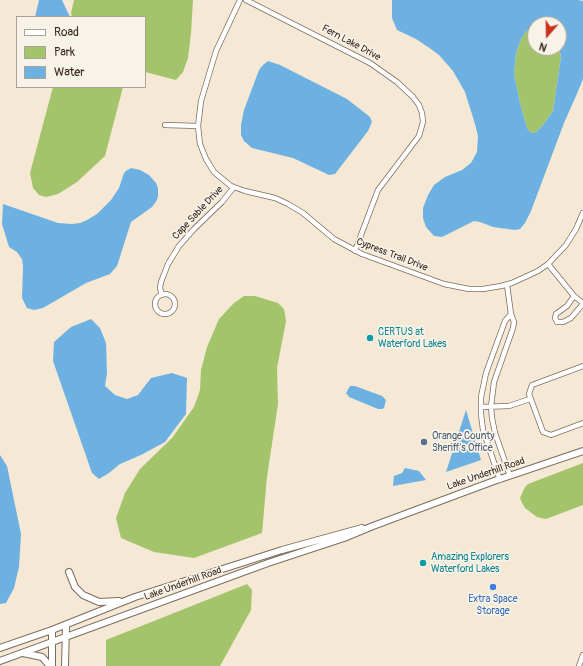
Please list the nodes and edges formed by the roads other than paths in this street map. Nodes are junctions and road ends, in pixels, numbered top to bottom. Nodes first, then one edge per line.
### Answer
1 (240, 0) edge
2 (246, 0) edge
3 (165, 124) dead end
4 (198, 126) junction
5 (234, 187) junction
6 (583, 213) edge
7 (355, 251) junction
8 (548, 264) junction
9 (507, 285) junction
10 (162, 295) junction
11 (574, 296) junction
12 (583, 303) edge
13 (511, 314) junction
14 (496, 346) junction
15 (505, 350) junction
16 (583, 366) edge
17 (530, 399) junction
18 (481, 407) junction
19 (491, 407) junction
20 (583, 424) edge
21 (583, 451) edge
22 (510, 476) junction
23 (500, 480) junction
24 (373, 526) junction
25 (69, 572) dead end
26 (124, 601) junction
27 (66, 624) junction
28 (52, 630) junction
29 (65, 637) junction
30 (52, 642) junction
31 (0, 648) edge
32 (21, 652) junction
33 (583, 655) edge
34 (0, 661) edge
35 (51, 666) edge
36 (65, 666) edge
37 (579, 666) edge

1 - 4 street, Cypress Trail Drive
2 - 7 street, Fern Lake Drive
3 - 4 street
4 - 5 street, Cypress Trail Drive
5 - 7 street, Cypress Trail Drive
5 - 10 street, Cape Sable Drive
6 - 8 street, Cypress Trail Drive
7 - 9 street, Cypress Trail Drive
8 - 9 street, Cypress Trail Drive
8 - 11 street
9 - 13 street
10 - 10 street
11 - 12 street
11 - 12 street
13 - 14 street
13 - 15 street
14 - 15 street
14 - 18 street
15 - 19 street
16 - 17 street
17 - 19 street
17 - 20 street
18 - 19 street
18 - 23 street
19 - 22 street
21 - 22 street, Lake Underhill Road
22 - 23 street, Lake Underhill Road
23 - 24 street, Lake Underhill Road
24 - 26 street, Lake Underhill Road
24 - 29 street, Lake Underhill Road
25 - 26 street
26 - 27 street, Lake Underhill Road
27 - 28 street, Lake Underhill Road
27 - 29 street
28 - 30 street
28 - 31 street, Lake Underhill Road
29 - 30 street, Lake Underhill Road
29 - 36 street
30 - 32 street, Lake Underhill Road
30 - 35 street
32 - 34 street, Lake Underhill Road
32 - 35 street
33 - 37 street

